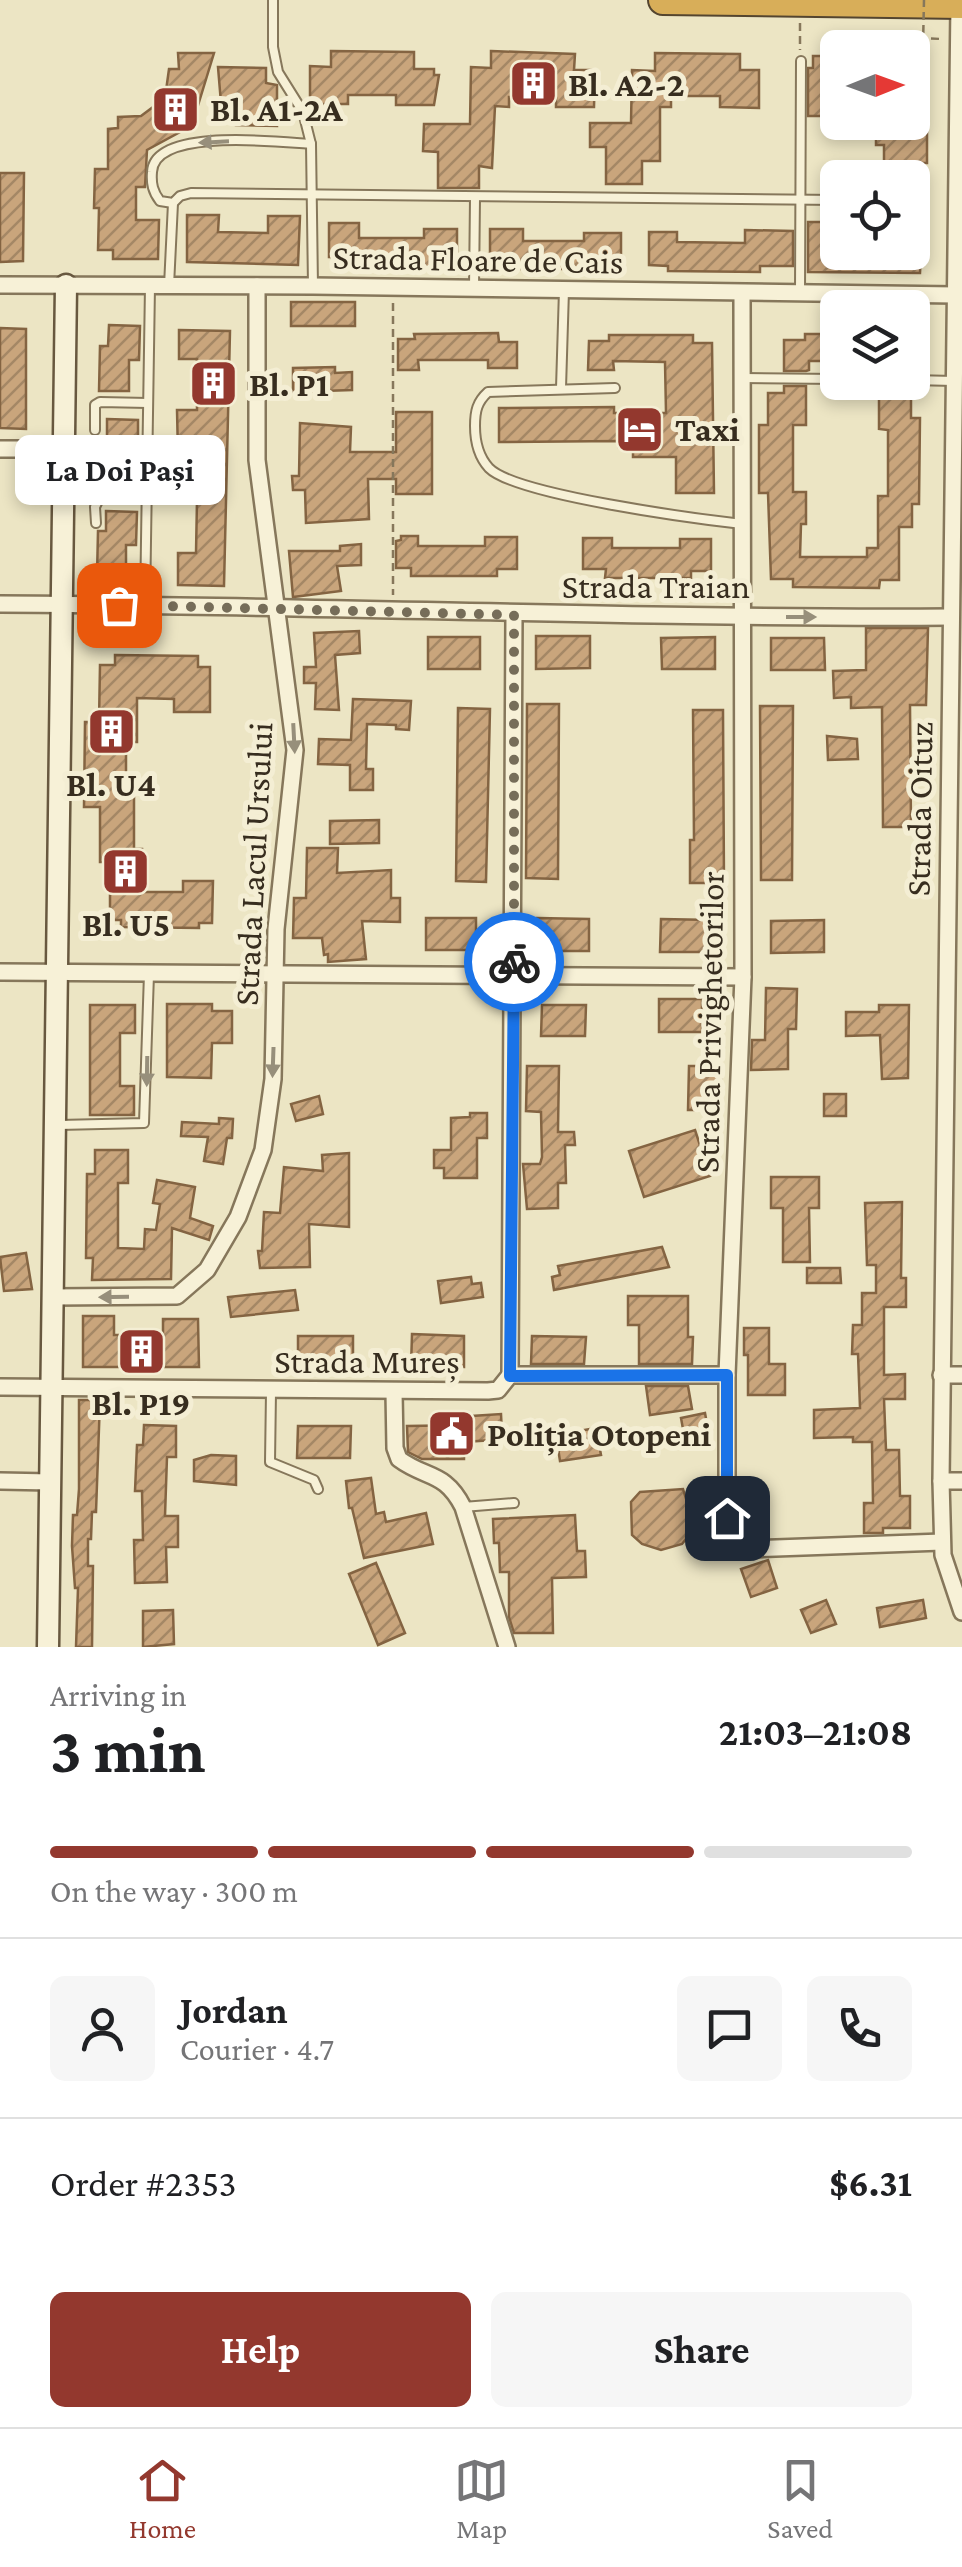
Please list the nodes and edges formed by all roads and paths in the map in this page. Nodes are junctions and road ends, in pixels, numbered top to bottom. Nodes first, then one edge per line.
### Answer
1 (273, 0) edge
2 (663, 0) edge
3 (924, 0) edge
4 (800, 2) edge
5 (961, 4) edge
6 (958, 40) junction
7 (800, 61) joint
8 (311, 144) junction
9 (314, 196) junction
10 (474, 198) junction
11 (801, 200) junction
12 (820, 200) edge
13 (173, 203) junction
14 (0, 285) edge
15 (66, 285) junction
16 (150, 286) junction
17 (169, 286) junction
18 (257, 286) junction
19 (313, 286) junction
20 (393, 287) junction
21 (474, 288) junction
22 (564, 290) junction
23 (742, 293) junction
24 (800, 293) junction
25 (955, 295) junction
26 (742, 378) junction
27 (820, 379) edge
28 (930, 380) edge
29 (954, 381) junction
30 (561, 388) junction
31 (615, 388) dead end
32 (148, 403) junction
33 (94, 430) dead end
34 (0, 449) edge
35 (62, 449) junction
36 (147, 497) junction
37 (96, 523) dead end
38 (742, 524) junction
39 (0, 604) edge
40 (60, 604) junction
41 (146, 605) junction
42 (278, 607) junction
43 (955, 608) edge
44 (393, 612) junction
45 (514, 615) junction
46 (743, 617) junction
47 (0, 972) edge
48 (58, 972) junction
49 (149, 974) junction
50 (276, 975) junction
51 (514, 975) junction
52 (743, 976) junction
53 (56, 1125) junction
54 (54, 1297) junction
55 (727, 1375) junction
56 (941, 1375) junction
57 (962, 1375) edge
58 (510, 1376) junction
59 (0, 1388) edge
60 (52, 1388) junction
61 (271, 1392) junction
62 (394, 1392) junction
63 (941, 1481) junction
64 (962, 1481) edge
65 (0, 1482) edge
66 (50, 1482) junction
67 (318, 1489) dead end
68 (514, 1503) dead end
69 (463, 1507) junction
70 (942, 1542) junction
71 (956, 1585) edge
72 (962, 1612) edge
73 (48, 1647) edge
74 (507, 1647) edge

1 - 8 lane
2 - 4 highway
3 - 6 path, bridge
4 - 5 highway
4 - 7 path
5 - 6 street, Strada Oituz
6 - 25 street, Strada Oituz
7 - 11 lane
8 - 9 lane
8 -> 13 lane
9 - 10 lane
9 - 13 lane
9 - 19 lane
10 - 11 lane
10 - 21 lane
11 - 12 lane
11 - 24 lane
13 - 17 lane
14 - 15 street, Strada Floare de Cais
15 - 16 street, Strada Floare de Cais
15 - 35 main road
16 - 17 street, Strada Floare de Cais
16 - 32 lane
17 - 18 street, Strada Floare de Cais
18 - 19 street, Strada Floare de Cais
18 - 42 street, Strada Lacul Ursului
19 - 20 street, Strada Floare de Cais
20 - 21 street, Strada Floare de Cais
20 - 44 path
21 - 22 street, Strada Floare de Cais
22 - 23 street, Strada Floare de Cais
22 - 30 lane
23 - 24 street, Strada Floare de Cais
23 - 26 street, Strada Privighetorilor
24 - 25 street, Strada Floare de Cais
25 - 29 street, Strada Oituz
26 - 27 lane
26 - 38 street, Strada Privighetorilor
28 - 29 lane
29 - 43 street, Strada Oituz
30 - 31 lane
30 - 38 lane
32 - 33 lane
32 - 36 lane
34 - 35 street
35 - 40 main road
36 - 37 lane
36 - 41 lane
38 - 46 street, Strada Privighetorilor
39 - 40 street, Strada Traian
40 - 41 street, Strada Traian
40 - 48 main road
41 - 42 street, Strada Traian
42 - 44 street, Strada Traian
42 -> 50 street, Strada Lacul Ursului
46 -> 43 street, Strada Traian
43 - 56 street, Strada Oituz
44 - 45 street, Strada Traian
45 - 46 street, Strada Traian
45 - 51 street
46 - 52 street, Strada Privighetorilor
47 - 48 street
48 - 49 street
48 - 53 main road
49 - 50 street
49 -> 53 lane
50 - 51 street
50 -> 54 street, Strada Lacul Ursului
51 - 52 street
51 - 58 street
52 - 55 street, Strada Privighetorilor
53 - 54 main road
54 - 60 main road
55 - 58 street, Strada Mureș
55 - 70 street, Strada Privighetorilor
56 - 57 street
56 - 63 street, Strada Oituz
58 - 62 street, Strada Mureș
59 - 60 street, Strada Mureș
60 - 61 street, Strada Mureș
60 - 66 main road
61 - 62 street, Strada Mureș
61 - 67 lane
62 - 69 street
63 - 64 street
63 - 70 street, Strada Oituz
65 - 66 street
66 - 73 main road
68 - 69 lane
69 - 74 street
70 - 71 street, Strada Oituz
71 - 72 street, Strada Oituz

